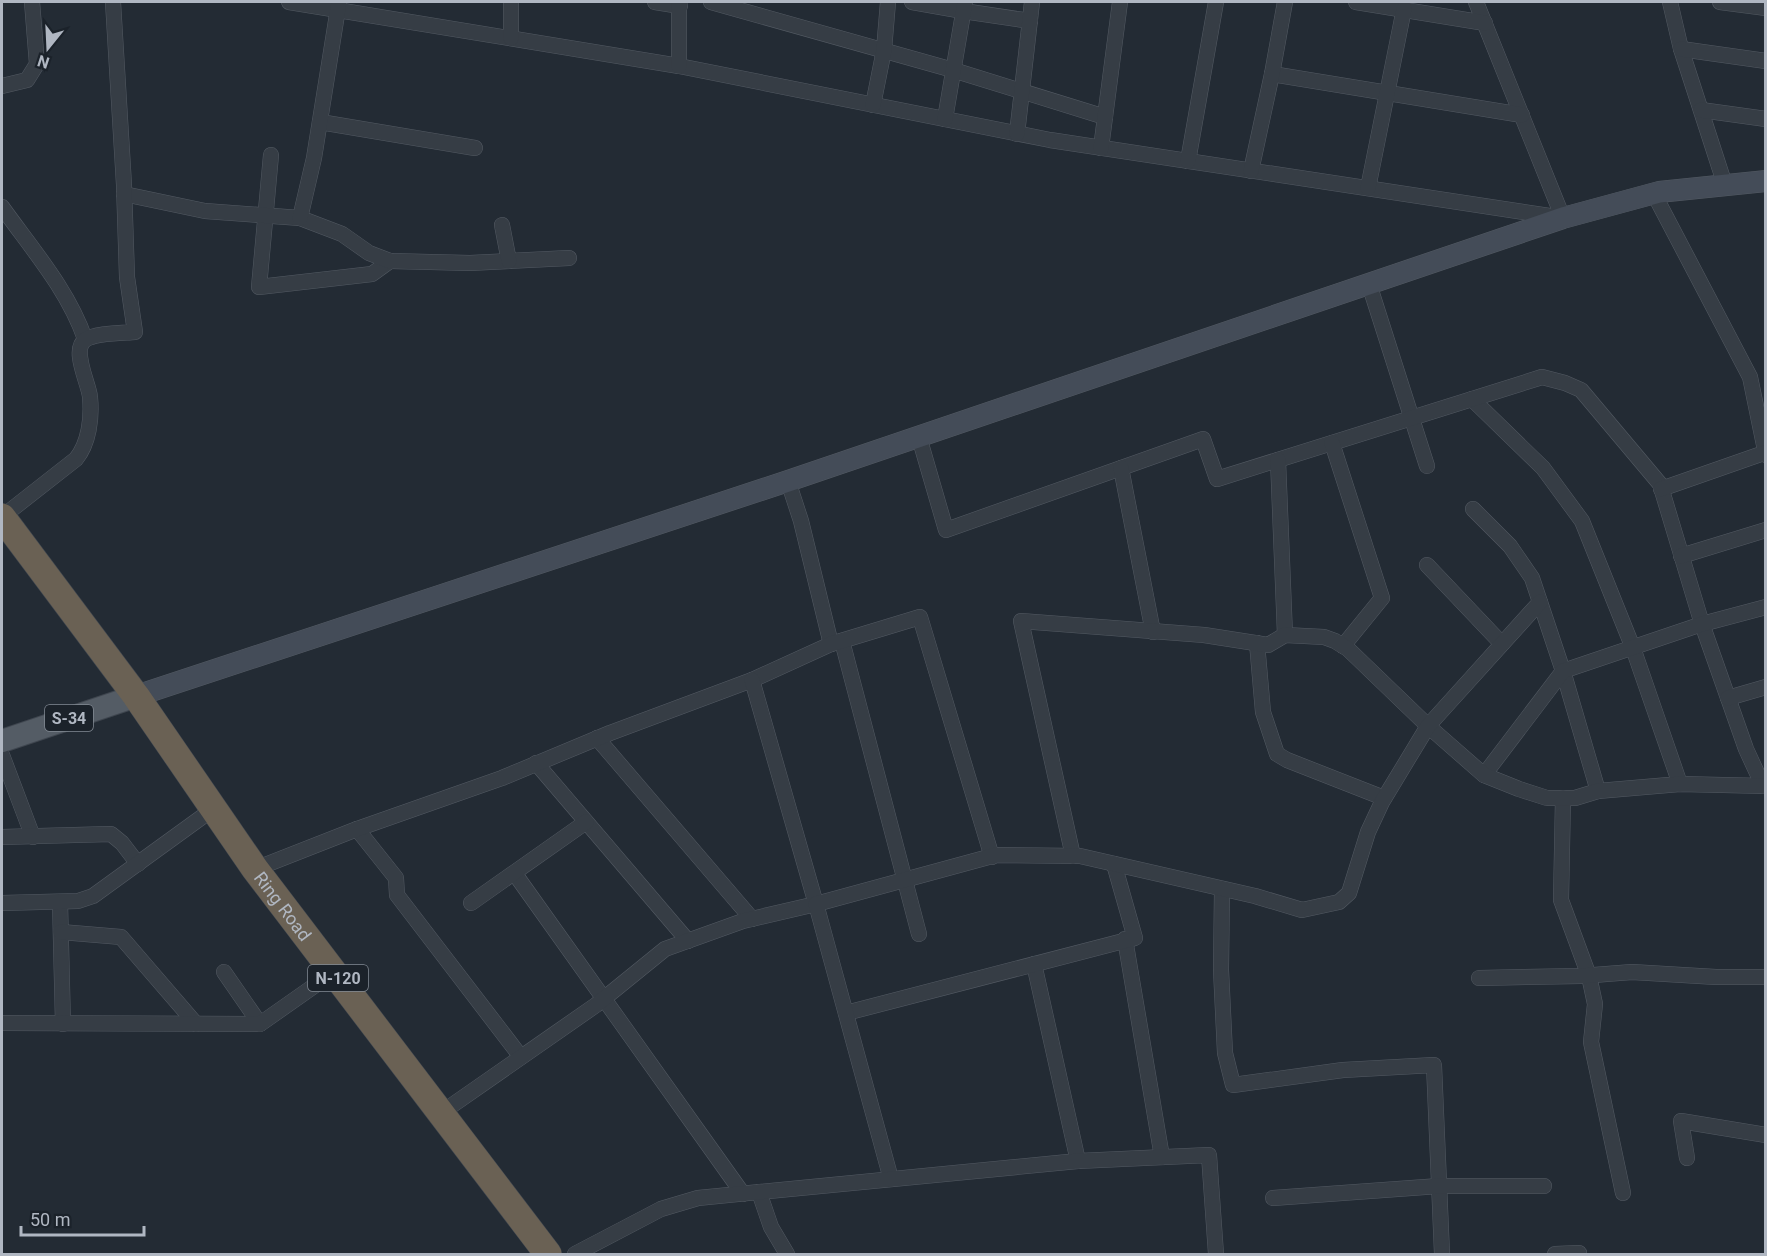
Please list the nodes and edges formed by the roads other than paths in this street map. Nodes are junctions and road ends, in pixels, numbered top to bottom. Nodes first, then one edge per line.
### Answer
1 (32, 2) edge
2 (113, 2) edge
3 (291, 2) edge
4 (511, 2) edge
5 (655, 2) edge
6 (711, 2) edge
7 (888, 2) edge
8 (912, 2) edge
9 (1032, 2) edge
10 (1120, 2) edge
11 (1216, 2) edge
12 (1285, 2) edge
13 (1356, 2) edge
14 (1476, 2) edge
15 (1670, 2) edge
16 (1720, 2) edge
17 (680, 4) edge
18 (339, 6) edge
19 (964, 6) edge
20 (1766, 8) edge
21 (1404, 9) junction
22 (1030, 21) junction
23 (1485, 22) junction
24 (511, 38) junction
25 (1681, 49) junction
26 (884, 50) junction
27 (1766, 61) edge
28 (680, 66) junction
29 (953, 69) junction
30 (1272, 74) junction
31 (2, 87) edge
32 (1022, 91) junction
33 (1386, 93) junction
34 (873, 105) junction
35 (1701, 110) junction
36 (1522, 115) junction
37 (1105, 117) junction
38 (945, 119) junction
39 (1766, 119) edge
40 (320, 122) junction
41 (1017, 134) junction
42 (475, 148) dead end
43 (1101, 148) junction
44 (271, 155) dead end
45 (1188, 161) junction
46 (1251, 171) junction
47 (1766, 181) edge
48 (1725, 185) junction
49 (1368, 188) junction
50 (124, 194) junction
51 (1654, 194) junction
52 (2, 207) edge
53 (265, 216) junction
54 (300, 218) junction
55 (1563, 218) junction
56 (502, 225) dead end
57 (569, 258) dead end
58 (390, 261) junction
59 (508, 261) junction
60 (1369, 284) junction
61 (86, 339) junction
62 (1472, 399) junction
63 (1412, 418) junction
64 (919, 437) junction
65 (1332, 443) junction
66 (1765, 454) edge
67 (1278, 460) junction
68 (1427, 466) dead end
69 (1121, 468) junction
70 (788, 481) junction
71 (1661, 489) junction
72 (1473, 509) dead end
73 (2, 517) edge
74 (1766, 530) edge
75 (1681, 556) junction
76 (1427, 565) dead end
77 (1540, 602) junction
78 (1766, 607) edge
79 (1702, 624) junction
80 (1153, 632) junction
81 (1285, 635) junction
82 (836, 643) junction
83 (1257, 643) junction
84 (1502, 644) junction
85 (1343, 646) junction
86 (1633, 648) junction
87 (1563, 671) junction
88 (752, 680) junction
89 (1766, 687) edge
90 (136, 696) junction
91 (1728, 698) junction
92 (1428, 726) junction
93 (597, 738) junction
94 (2, 741) edge
95 (2, 755) edge
96 (536, 763) junction
97 (1484, 775) junction
98 (1680, 784) junction
99 (1764, 786) edge
100 (1598, 791) junction
101 (1384, 798) junction
102 (1563, 798) junction
103 (213, 809) junction
104 (586, 822) junction
105 (357, 830) junction
106 (2, 837) edge
107 (33, 837) junction
108 (1073, 855) junction
109 (992, 857) junction
110 (138, 864) junction
111 (1114, 864) junction
112 (255, 869) junction
113 (515, 874) junction
114 (904, 880) junction
115 (1222, 889) junction
116 (60, 902) junction
117 (2, 903) edge
118 (471, 903) dead end
119 (816, 904) junction
120 (752, 919) junction
121 (61, 932) junction
122 (919, 934) dead end
123 (1125, 939) junction
124 (688, 941) junction
125 (1034, 964) junction
126 (224, 972) dead end
127 (334, 972) junction
128 (1589, 976) junction
129 (1766, 977) edge
130 (1479, 978) dead end
131 (604, 998) junction
132 (846, 1013) junction
133 (2, 1023) edge
134 (63, 1024) junction
135 (196, 1024) junction
136 (260, 1024) junction
137 (521, 1057) junction
138 (441, 1113) junction
139 (1766, 1135) edge
140 (1162, 1157) junction
141 (1687, 1158) dead end
142 (1078, 1161) junction
143 (891, 1179) junction
144 (1439, 1186) junction
145 (1544, 1186) dead end
146 (751, 1193) junction
147 (1623, 1193) dead end
148 (1273, 1198) dead end
149 (1579, 1253) dead end
150 (548, 1254) edge
151 (575, 1254) edge
152 (787, 1254) edge
153 (1216, 1254) edge
154 (1442, 1254) edge
155 (1555, 1254) edge

1 - 31 street
2 - 50 street
3 - 18 street
4 - 24 street
5 - 17 street
6 - 26 street
7 - 26 street
8 - 19 street
9 - 22 street
10 - 37 street
11 - 45 street
12 - 30 street
13 - 21 street
14 - 23 street
15 - 25 street
16 - 20 street
17 - 28 street
18 - 24 street
18 - 40 street
19 - 22 street
19 - 29 street
21 - 23 street
21 - 33 street
22 - 32 street
23 - 36 street
24 - 28 street
25 - 27 street
25 - 35 street
26 - 29 street
26 - 34 street
28 - 34 street
29 - 32 street
29 - 38 street
30 - 33 street
30 - 46 street
32 - 37 street
32 - 41 street
33 - 36 street
33 - 49 street
34 - 38 street
35 - 39 street
35 - 48 street
36 - 55 street
37 - 43 street
38 - 41 street
40 - 42 street
40 - 54 street
41 - 43 street
43 - 45 street
44 - 53 street
45 - 46 street
46 - 49 street
47 - 48 street
48 - 51 street
49 - 55 street
50 - 53 street
50 - 61 street
51 - 55 street
51 - 66 street
52 - 61 street
53 - 54 street
53 - 58 street
54 - 58 street
55 - 60 street
56 - 59 street
57 - 59 street
58 - 59 street
60 - 63 street
60 - 64 street
61 - 73 street
62 - 63 street
62 - 71 street
62 - 86 street
63 - 65 street
63 - 68 street
64 - 69 street
64 - 70 street
65 - 67 street
65 - 85 street
66 - 71 street
67 - 69 street
67 - 81 street
69 - 80 street
70 - 82 street
70 - 90 street
71 - 75 street
72 - 77 street
73 - 90 highway, N-120
74 - 75 street
75 - 79 street
76 - 84 street
77 - 84 street
77 - 87 street
78 - 79 street
79 - 86 street
79 - 91 street
80 - 83 street
80 - 108 street
81 - 83 street
81 - 85 street
82 - 88 street
82 - 109 street
82 - 114 street
83 - 101 street
84 - 92 street
85 - 92 street
86 - 87 street
86 - 98 street
87 - 97 street
87 - 100 street
88 - 93 street
88 - 119 street
89 - 91 street
90 - 94 main road, S-34
90 - 103 highway, Ring Road / N-120
91 - 99 street
92 - 97 street
92 - 101 street
93 - 96 street
93 - 120 street
95 - 107 street
96 - 104 street
96 - 105 street
97 - 102 street
98 - 99 street
98 - 100 street
100 - 102 street
101 - 115 street
102 - 128 street
103 - 110 street
103 - 112 highway, Ring Road / N-120
104 - 113 street
104 - 124 street
105 - 112 street
105 - 137 street
106 - 107 street
107 - 110 street
108 - 109 street
108 - 111 street
109 - 114 street
110 - 116 street
111 - 115 street
111 - 123 street
112 - 127 highway, Ring Road / N-120
113 - 118 street
113 - 131 street
114 - 119 street
114 - 122 street
115 - 144 street
116 - 117 street
116 - 121 street
119 - 120 street
119 - 132 street
120 - 124 street
121 - 134 street
121 - 135 street
123 - 125 street
123 - 140 street
124 - 131 street
125 - 132 street
125 - 142 street
126 - 136 street
127 - 136 street
127 - 138 highway, Ring Road / N-120
128 - 129 street
128 - 130 street
128 - 147 street
131 - 137 street
131 - 146 street
132 - 143 street
133 - 134 street
134 - 135 street
135 - 136 street
137 - 138 street
138 - 150 highway, Ring Road / N-120
139 - 141 street
140 - 142 street
140 - 153 street
142 - 143 street
143 - 146 street
144 - 145 street
144 - 148 street
144 - 154 street
146 - 151 street
146 - 152 street
149 - 155 street

